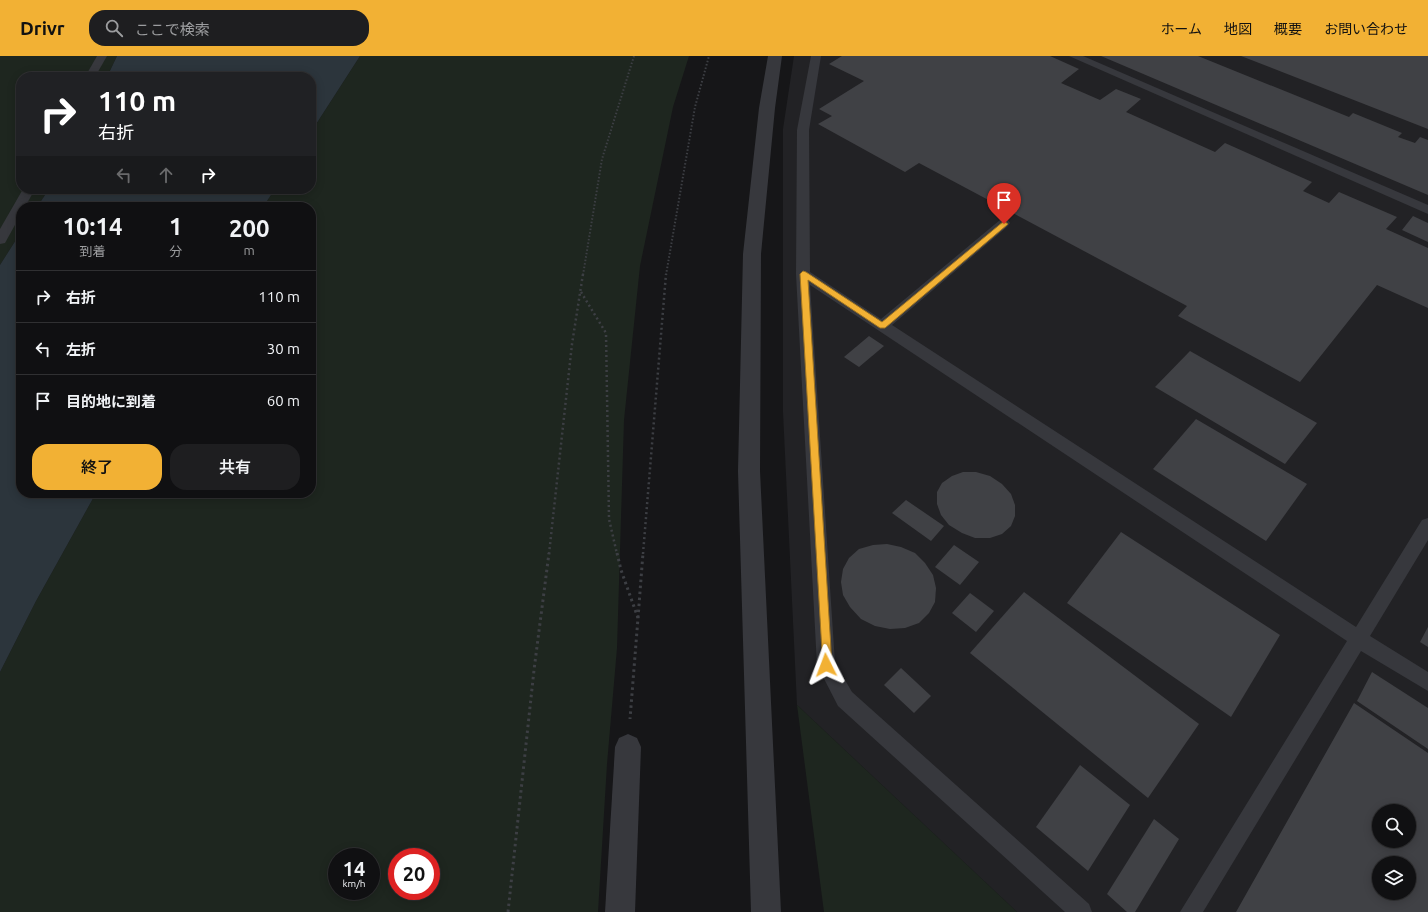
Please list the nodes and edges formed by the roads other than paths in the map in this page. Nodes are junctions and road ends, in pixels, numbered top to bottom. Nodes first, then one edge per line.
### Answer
1 (102, 56) edge
2 (775, 56) edge
3 (816, 56) edge
4 (1074, 56) edge
5 (93, 72) edge
6 (1428, 210) edge
7 (16, 212) edge
8 (1004, 224) dead end
9 (0, 240) edge
10 (803, 274) junction
11 (882, 326) junction
12 (1428, 525) edge
13 (1357, 638) junction
14 (1428, 682) edge
15 (628, 747) road end
16 (620, 912) edge
17 (766, 912) edge
18 (1081, 912) edge
19 (1191, 912) edge

1 - 5 lane
2 - 17 street
3 - 10 lane
4 - 6 lane
7 - 9 lane
8 - 11 lane
10 - 11 lane
10 - 18 lane
11 - 13 lane
12 - 13 lane
13 - 14 lane
13 - 19 lane
15 - 16 street

